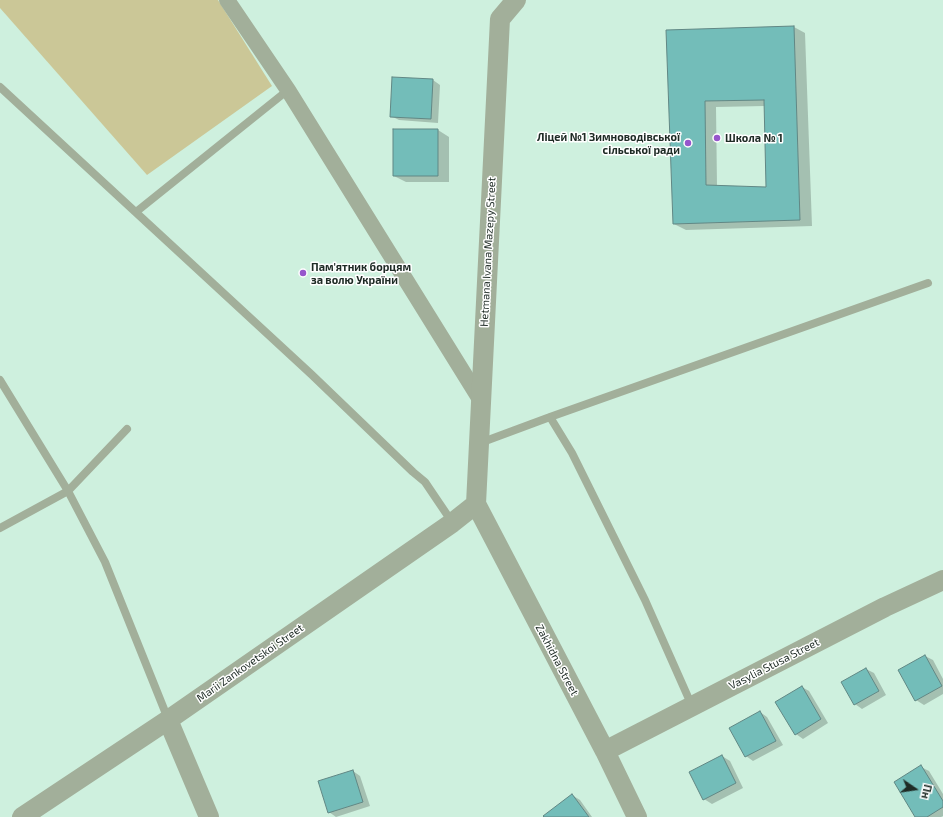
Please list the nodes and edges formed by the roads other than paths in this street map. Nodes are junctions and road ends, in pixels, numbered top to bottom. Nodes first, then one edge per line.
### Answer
1 (227, 0) edge
2 (516, 0) edge
3 (501, 9) edge
4 (0, 87) edge
5 (288, 90) junction
6 (136, 212) junction
7 (928, 283) dead end
8 (0, 380) edge
9 (481, 401) junction
10 (550, 417) junction
11 (128, 429) dead end
12 (479, 444) junction
13 (68, 491) junction
14 (476, 504) junction
15 (452, 523) junction
16 (0, 528) edge
17 (943, 580) edge
18 (692, 706) junction
19 (168, 720) junction
20 (605, 751) junction
21 (22, 817) edge
22 (209, 817) edge
23 (637, 817) edge

1 - 5 street
2 - 3 street
3 - 9 street, Hetmana Ivana Mazepy Street
4 - 6 lane
5 - 6 lane
5 - 9 street
6 - 15 lane
7 - 10 lane
8 - 13 lane
9 - 12 street, Hetmana Ivana Mazepy Street
10 - 12 lane
10 - 18 lane
11 - 13 lane
12 - 14 street, Hetmana Ivana Mazepy Street
13 - 16 lane
13 - 19 lane
14 - 15 street, Marii Zankovetskoi Street
14 - 20 street, Zakhidna Street
15 - 19 street, Marii Zankovetskoi Street
17 - 18 street, Vasylia Stusa Street
18 - 20 street, Vasylia Stusa Street
19 - 21 street, Marii Zankovetskoi Street
19 - 22 street
20 - 23 street, Zakhidna Street

